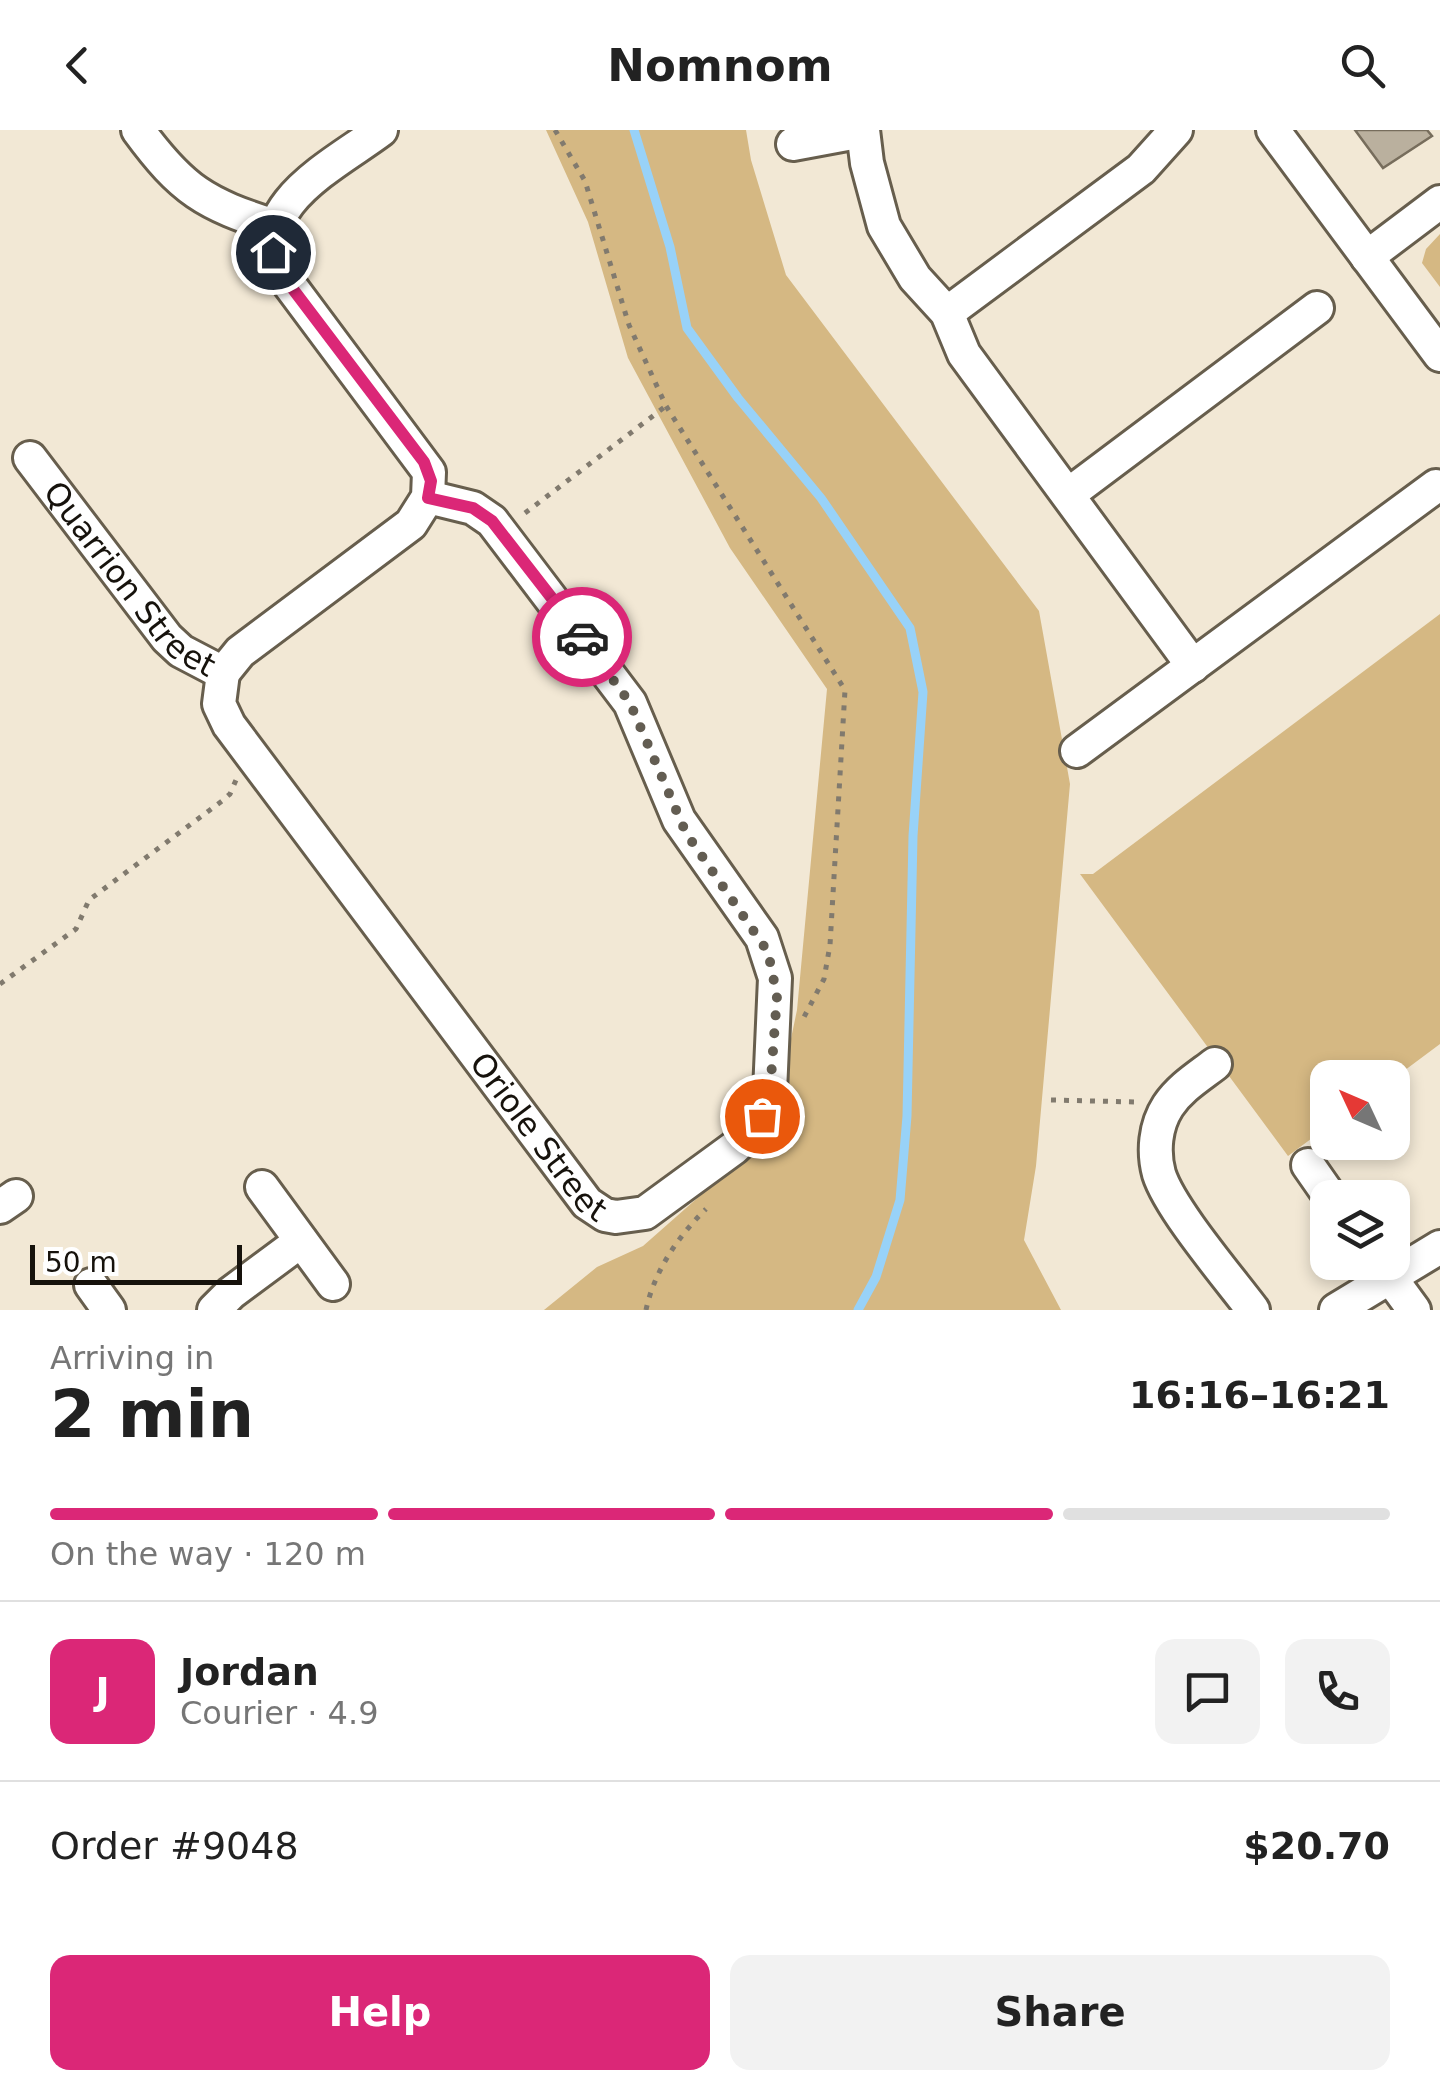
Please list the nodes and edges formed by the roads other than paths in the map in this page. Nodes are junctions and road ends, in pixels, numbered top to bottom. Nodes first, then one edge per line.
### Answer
1 (138, 130) edge
2 (381, 130) edge
3 (1176, 130) edge
4 (1274, 130) edge
5 (863, 131) edge
6 (793, 144) dead end
7 (1440, 202) edge
8 (275, 226) junction
9 (1367, 257) junction
10 (1317, 308) dead end
11 (947, 313) junction
12 (1440, 355) edge
13 (30, 458) dead end
14 (1436, 486) dead end
15 (1069, 494) junction
16 (428, 498) junction
17 (1193, 666) junction
18 (222, 673) junction
19 (1078, 751) dead end
20 (1214, 1064) dead end
21 (1308, 1165) dead end
22 (1318, 1180) edge
23 (262, 1188) dead end
24 (301, 1240) junction
25 (1440, 1248) edge
26 (1410, 1260) edge
27 (1374, 1280) edge
28 (1392, 1280) edge
29 (333, 1284) dead end
30 (214, 1310) edge
31 (1253, 1310) edge
32 (1336, 1310) edge
33 (1414, 1310) edge

1 - 8 street
2 - 8 street
3 - 11 street
4 - 9 street
5 - 6 street
5 - 11 street
7 - 9 street
8 - 16 street
9 - 12 street
10 - 15 street
11 - 15 street
13 - 18 street, Quarrion Street
14 - 17 street
15 - 17 street
16 - 18 street, Quarrion Street
16 - 18 street, Oriole Street
17 - 19 street
20 - 31 street
21 - 22 street
23 - 24 street
24 - 29 street
24 - 30 street
25 - 26 street
27 - 32 street
28 - 33 street

